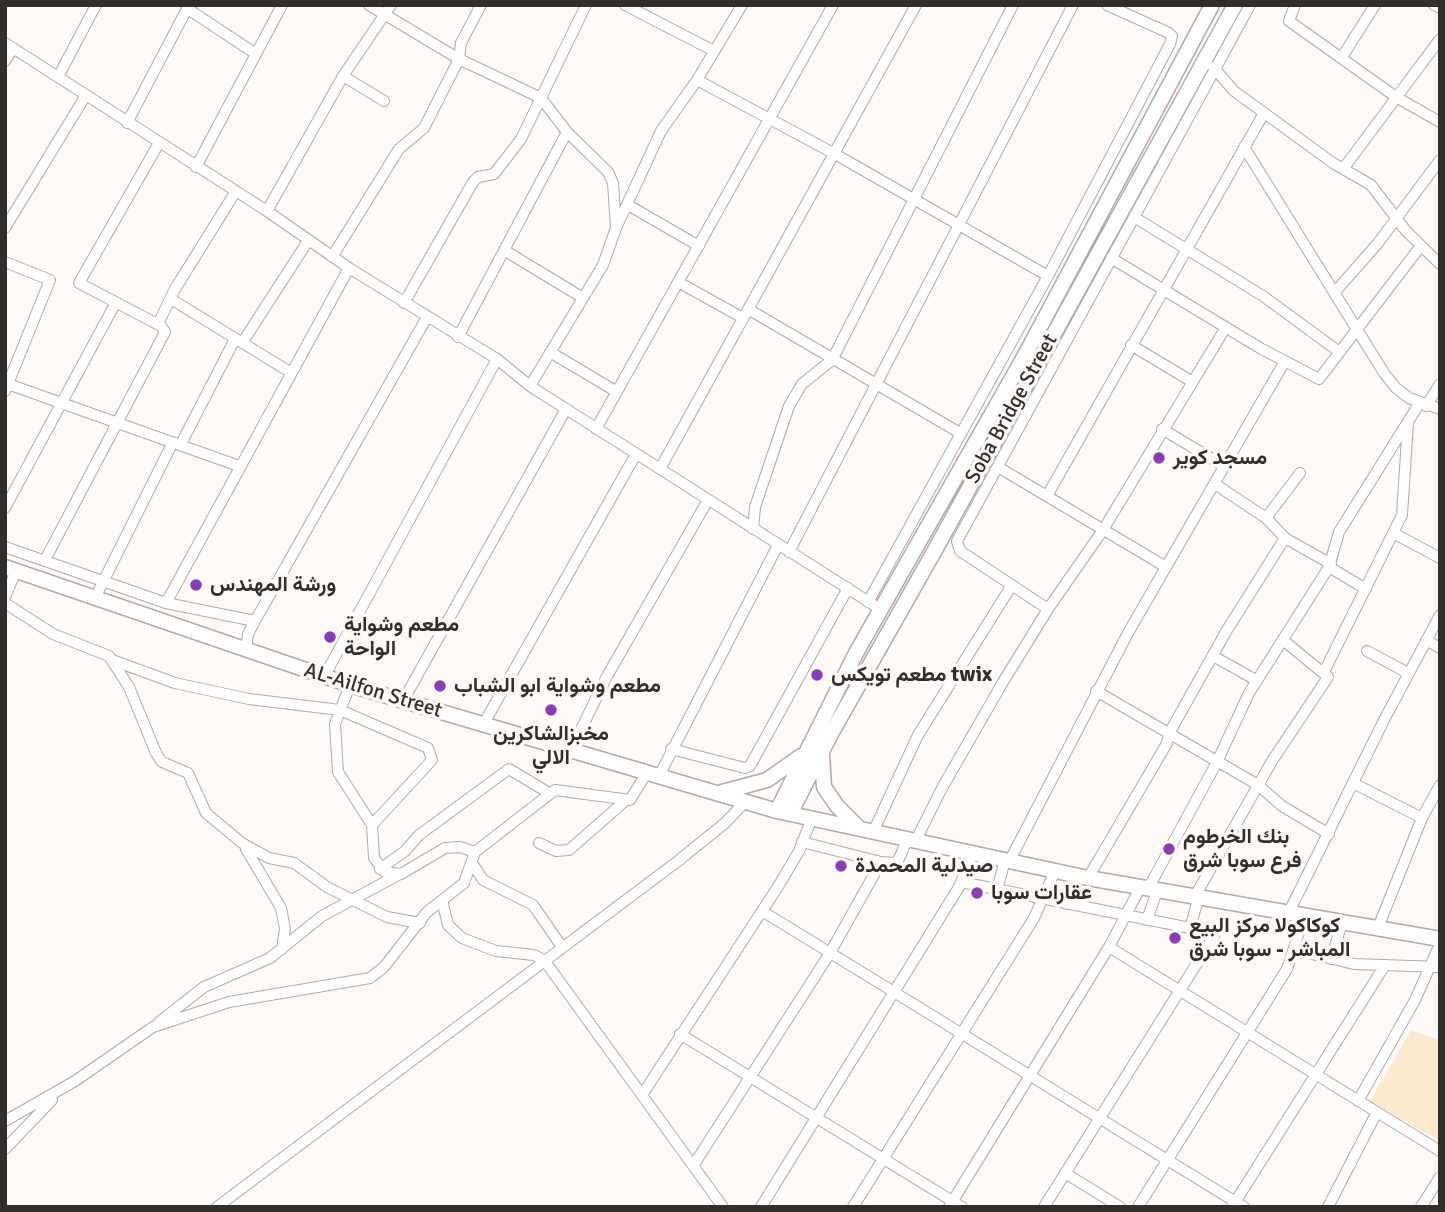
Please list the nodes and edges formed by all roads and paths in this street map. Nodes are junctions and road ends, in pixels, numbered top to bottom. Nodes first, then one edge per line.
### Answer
1 (96, 5) edge
2 (282, 5) edge
3 (369, 5) edge
4 (391, 5) edge
5 (481, 5) edge
6 (586, 5) edge
7 (625, 5) edge
8 (742, 5) edge
9 (832, 5) edge
10 (916, 5) edge
11 (1013, 5) edge
12 (1073, 5) edge
13 (1107, 5) edge
14 (1212, 5) edge
15 (1235, 5) edge
16 (1250, 5) edge
17 (1295, 5) edge
18 (1375, 5) edge
19 (1434, 5) edge
20 (188, 7) edge
21 (1440, 8) edge
22 (383, 14) junction
23 (1440, 39) edge
24 (9, 46) edge
25 (714, 51) junction
26 (256, 54) junction
27 (1342, 57) junction
28 (459, 59) junction
29 (5, 61) edge
30 (1210, 63) junction
31 (343, 76) junction
32 (58, 77) junction
33 (697, 80) junction
34 (86, 95) junction
35 (1396, 97) junction
36 (541, 98) junction
37 (384, 101) dead end
38 (1264, 113) junction
39 (768, 118) junction
40 (1440, 122) edge
41 (127, 123) junction
42 (567, 132) junction
43 (159, 143) junction
44 (1244, 147) junction
45 (835, 154) junction
46 (1440, 160) edge
47 (196, 167) junction
48 (1343, 169) junction
49 (236, 191) junction
50 (915, 200) junction
51 (628, 205) junction
52 (267, 211) junction
53 (1134, 217) junction
54 (1396, 219) junction
55 (959, 226) junction
56 (5, 228) edge
57 (616, 228) junction
58 (308, 241) junction
59 (699, 246) junction
60 (1420, 247) junction
61 (1185, 249) junction
62 (504, 250) junction
63 (332, 257) junction
64 (1111, 258) junction
65 (5, 262) edge
66 (1440, 264) edge
67 (349, 268) junction
68 (1048, 276) junction
69 (678, 282) junction
70 (1164, 288) junction
71 (1335, 292) junction
72 (171, 299) junction
73 (583, 299) junction
74 (404, 303) junction
75 (115, 304) junction
76 (746, 314) junction
77 (427, 317) junction
78 (158, 324) junction
79 (1226, 327) junction
80 (1357, 328) junction
81 (458, 337) junction
82 (239, 341) junction
83 (1131, 345) junction
84 (1338, 351) junction
85 (550, 352) junction
86 (497, 359) junction
87 (832, 360) junction
88 (1285, 361) junction
89 (290, 372) junction
90 (1191, 381) junction
91 (877, 384) junction
92 (1440, 384) edge
93 (6, 386) edge
94 (530, 386) junction
95 (617, 391) junction
96 (60, 401) junction
97 (1423, 405) junction
98 (566, 409) junction
99 (1440, 409) edge
100 (1408, 422) junction
101 (118, 424) junction
102 (596, 429) junction
103 (1162, 429) junction
104 (960, 433) junction
105 (177, 443) junction
106 (636, 454) junction
107 (239, 466) junction
108 (1224, 466) junction
109 (998, 467) junction
110 (660, 469) junction
111 (1300, 473) dead end
112 (1214, 484) junction
113 (1047, 496) junction
114 (708, 500) junction
115 (5, 508) edge
116 (1266, 518) junction
117 (753, 529) junction
118 (1103, 530) junction
119 (1395, 534) junction
120 (1285, 538) junction
121 (920, 543) junction
122 (778, 545) junction
123 (5, 547) edge
124 (935, 550) junction
125 (789, 552) junction
126 (1440, 558) edge
127 (45, 560) junction
128 (1330, 566) junction
129 (1166, 567) junction
130 (11, 569) edge
131 (104, 580) junction
132 (1012, 585) junction
133 (848, 588) junction
134 (1366, 589) junction
135 (5, 597) edge
136 (95, 598) junction
137 (5, 603) edge
138 (166, 603) junction
139 (874, 606) junction
140 (1048, 609) junction
141 (1440, 615) edge
142 (255, 621) junction
143 (1283, 640) junction
144 (1426, 640) junction
145 (1440, 648) edge
146 (246, 651) junction
147 (1367, 651) dead end
148 (1213, 656) junction
149 (112, 660) junction
150 (1324, 672) junction
151 (1408, 673) junction
152 (324, 677) junction
153 (1256, 680) junction
154 (350, 685) junction
155 (1096, 691) junction
156 (402, 701) junction
157 (340, 710) junction
158 (483, 725) junction
159 (1169, 735) junction
160 (671, 749) junction
161 (570, 752) junction
162 (804, 752) junction
163 (822, 752) junction
164 (1217, 762) junction
165 (652, 776) junction
166 (1353, 783) junction
167 (1258, 785) junction
168 (1440, 785) edge
169 (549, 793) junction
170 (719, 793) junction
171 (625, 801) junction
172 (746, 802) junction
173 (784, 812) junction
174 (812, 818) junction
175 (1422, 818) junction
176 (372, 825) junction
177 (867, 829) junction
178 (1329, 834) junction
179 (912, 839) junction
180 (802, 842) junction
181 (242, 843) junction
182 (540, 843) dead end
183 (973, 853) junction
184 (474, 858) junction
185 (1008, 860) junction
186 (881, 862) junction
187 (380, 869) junction
188 (1055, 872) junction
189 (401, 874) junction
190 (1082, 877) junction
191 (961, 882) junction
192 (1148, 889) junction
193 (997, 890) junction
194 (1196, 898) junction
195 (1044, 899) junction
196 (353, 900) junction
197 (442, 900) junction
198 (1067, 904) junction
199 (762, 911) junction
200 (1288, 915) junction
201 (1125, 916) junction
202 (1304, 917) junction
203 (1147, 920) junction
204 (420, 923) junction
205 (1342, 923) junction
206 (1190, 929) junction
207 (1377, 930) junction
208 (1440, 942) edge
209 (562, 947) junction
210 (1109, 947) junction
211 (282, 949) junction
212 (1295, 950) junction
213 (830, 953) junction
214 (1331, 959) junction
215 (544, 960) junction
216 (1385, 965) junction
217 (1435, 967) edge
218 (895, 992) junction
219 (1180, 992) junction
220 (153, 1027) junction
221 (1246, 1033) junction
222 (680, 1034) junction
223 (960, 1034) junction
224 (1030, 1075) junction
225 (1317, 1075) junction
226 (751, 1079) junction
227 (59, 1091) junction
228 (642, 1095) junction
229 (1358, 1101) junction
230 (1377, 1112) junction
231 (1098, 1117) junction
232 (816, 1119) junction
233 (5, 1121) edge
234 (5, 1149) edge
235 (1440, 1151) edge
236 (883, 1159) junction
237 (1167, 1159) junction
238 (693, 1166) junction
239 (1065, 1173) junction
240 (1440, 1177) edge
241 (954, 1205) edge
242 (1237, 1205) edge
243 (217, 1207) edge
244 (723, 1207) edge
245 (761, 1207) edge
246 (853, 1207) edge
247 (1044, 1207) edge
248 (1120, 1207) edge
249 (1138, 1207) edge
250 (1328, 1207) edge
251 (1421, 1207) edge

1 - 32 street
2 - 26 street
3 - 22 street
4 - 22 street
5 - 28 street
6 - 36 street
7 - 25 street
8 - 25 street
9 - 39 street
10 - 45 street
11 - 50 street
12 - 55 street
13 - 68 street
14 - 121 highway, Soba Bridge Street
15 - 30 highway, Soba Bridge Street
16 - 30 street
17 - 27 street
18 - 27 street
19 - 21 street
20 - 26 street
20 - 41 street
22 - 28 street
22 - 31 street
23 - 35 street
24 - 29 street
24 - 32 street
25 - 33 street
26 - 47 street
27 - 35 street
28 - 36 street
28 - 63 street
30 - 38 street
30 - 53 street
30 - 124 highway, Soba Bridge Street
31 - 37 street
31 - 52 street
32 - 34 street
33 - 39 street
33 - 51 street
34 - 41 street
34 - 56 street
35 - 40 street
35 - 48 street
36 - 42 street
36 - 74 street
38 - 44 street
38 - 48 street
39 - 45 street
39 - 59 street
41 - 43 street
42 - 57 street
42 - 62 street
43 - 47 street
43 - 75 street
44 - 61 street
44 - 71 street
45 - 50 street
45 - 76 street
46 - 54 street
47 - 49 street
48 - 54 street
49 - 52 street
49 - 72 street
50 - 55 street
50 - 87 street
51 - 57 street
51 - 59 street
52 - 58 street
53 - 61 street
53 - 64 street
54 - 60 street
54 - 71 street
55 - 68 street
55 - 91 street
57 - 73 street
58 - 63 street
58 - 82 street
59 - 69 street
60 - 66 street
60 - 80 street
61 - 70 street
61 - 84 street
62 - 73 street
62 - 81 street
63 - 67 street
64 - 70 street
64 - 109 street
65 - 93 street
67 - 74 street
67 - 89 street
68 - 104 street
69 - 76 street
69 - 95 street
70 - 79 street
70 - 83 street
71 - 80 street
72 - 78 street
72 - 82 street
73 - 85 street
74 - 77 street
75 - 78 street
75 - 96 street
76 - 87 street
76 - 110 street
77 - 81 street
77 - 142 street
78 - 101 street
79 - 88 street
79 - 90 street
80 - 84 street
80 - 97 street
81 - 86 street
82 - 89 street
82 - 105 street
83 - 90 street
83 - 113 street
84 - 88 street
85 - 94 street
85 - 95 street
86 - 94 street
86 - 152 street
87 - 91 street
87 - 117 street
88 - 108 street
89 - 107 street
90 - 103 street
91 - 104 street
91 - 125 street
92 - 97 street
93 - 96 street
94 - 98 street
95 - 102 street
96 - 101 street
96 - 115 street
97 - 99 street
97 - 100 street
98 - 102 street
98 - 156 street
100 - 119 street
100 - 128 street
101 - 105 street
101 - 127 street
102 - 106 street
103 - 108 street
103 - 118 street
104 - 139 street
105 - 107 street
105 - 131 street
106 - 110 street
106 - 158 street
107 - 138 street
108 - 112 street
109 - 113 street
109 - 132 street
110 - 114 street
111 - 116 street
112 - 116 street
112 - 129 street
113 - 118 street
114 - 117 street
114 - 161 street
116 - 120 street
117 - 122 street
118 - 129 street
118 - 140 street
119 - 126 street
119 - 134 street
120 - 128 street
120 - 148 street
121 - 124 highway
121 - 139 highway, Soba Bridge Street
122 - 125 street
122 - 160 street
123 - 127 street
124 - 163 highway, Soba Bridge Street
125 - 133 street
127 - 131 street
128 - 134 street
128 - 143 street
129 - 155 street
130 - 135 street
130 - 136 highway, AL-Ailfon Street
131 - 136 street
131 - 138 street
132 - 140 street
132 - 177 street
133 - 139 street
133 - 160 street
134 - 150 street
136 - 146 highway, AL-Ailfon Street
137 - 149 street
138 - 142 street
139 - 162 highway, Soba Bridge Street
140 - 179 street
141 - 144 street
142 - 146 street
143 - 150 street
143 - 153 street
144 - 145 street
144 - 151 street
146 - 152 highway, AL-Ailfon Street
147 - 151 street
148 - 153 street
148 - 159 street
149 - 157 street
149 - 181 street
150 - 167 street
151 - 166 street
152 - 154 highway, AL-Ailfon Street
153 - 164 street
154 - 156 highway, AL-Ailfon Street
154 - 157 street
155 - 159 street
155 - 185 street
156 - 158 highway, AL-Ailfon Street
157 - 176 street
157 - 176 street
158 - 161 highway, AL-Ailfon Street
159 - 164 street
159 - 190 street
160 - 165 street
161 - 165 highway, AL-Ailfon Street
162 - 170 highway
162 - 173 highway, Soba Bridge Street
163 - 173 highway, Soba Bridge Street
163 - 177 highway
164 - 167 street
164 - 192 street
165 - 170 highway, AL-Ailfon Street
165 - 171 street
166 - 175 street
166 - 178 street
167 - 178 street
167 - 194 street
168 - 175 street
169 - 171 street
169 - 184 street
169 - 187 street
170 - 172 highway, AL-Ailfon Street
171 - 182 street
172 - 173 highway, AL-Ailfon Street
172 - 209 street
173 - 174 highway, AL-Ailfon Street
174 - 177 highway, AL-Ailfon Street
174 - 180 street
175 - 207 street
176 - 187 street
177 - 179 highway, AL-Ailfon Street
178 - 200 street
179 - 183 highway, AL-Ailfon Street
179 - 186 street
180 - 186 street
180 - 199 street
181 - 196 street
181 - 211 street
183 - 185 highway, AL-Ailfon Street
183 - 191 street
184 - 189 street
184 - 197 street
184 - 209 street
185 - 188 highway, AL-Ailfon Street
185 - 193 street
186 - 213 street
187 - 189 street
188 - 190 highway, AL-Ailfon Street
188 - 195 street
189 - 196 street
190 - 192 highway, AL-Ailfon Street
190 - 198 street
191 - 193 street
191 - 218 street
192 - 194 highway, AL-Ailfon Street
192 - 201 street
192 - 203 street
193 - 195 street
194 - 200 highway, AL-Ailfon Street
194 - 206 street
195 - 198 street
195 - 223 street
196 - 204 street
196 - 211 street
197 - 204 street
197 - 215 street
198 - 201 street
199 - 213 street
199 - 222 street
200 - 202 highway, AL-Ailfon Street
201 - 203 street
201 - 210 street
202 - 205 highway, AL-Ailfon Street
202 - 212 street
203 - 206 street
204 - 220 street
205 - 207 highway, AL-Ailfon Street
205 - 214 street
206 - 219 street
207 - 208 highway, AL-Ailfon Street
208 - 217 street
209 - 215 street
210 - 219 street
210 - 224 street
211 - 220 street
212 - 214 street
212 - 221 street
213 - 218 street
213 - 226 street
214 - 216 street
215 - 228 street
215 - 243 street
216 - 217 street
216 - 225 street
217 - 229 street
218 - 223 street
218 - 232 street
219 - 221 street
219 - 231 street
220 - 227 street
221 - 225 street
221 - 237 street
222 - 226 street
222 - 228 street
223 - 224 street
223 - 236 street
224 - 231 street
224 - 241 street
225 - 229 street
225 - 242 street
226 - 232 street
226 - 238 street
227 - 233 street
227 - 234 street
228 - 238 street
229 - 230 street
230 - 235 street
230 - 250 street
231 - 237 street
231 - 239 street
232 - 236 street
232 - 245 street
236 - 241 street
236 - 246 street
237 - 242 street
237 - 249 street
238 - 244 street
239 - 247 street
239 - 248 street
240 - 251 street

